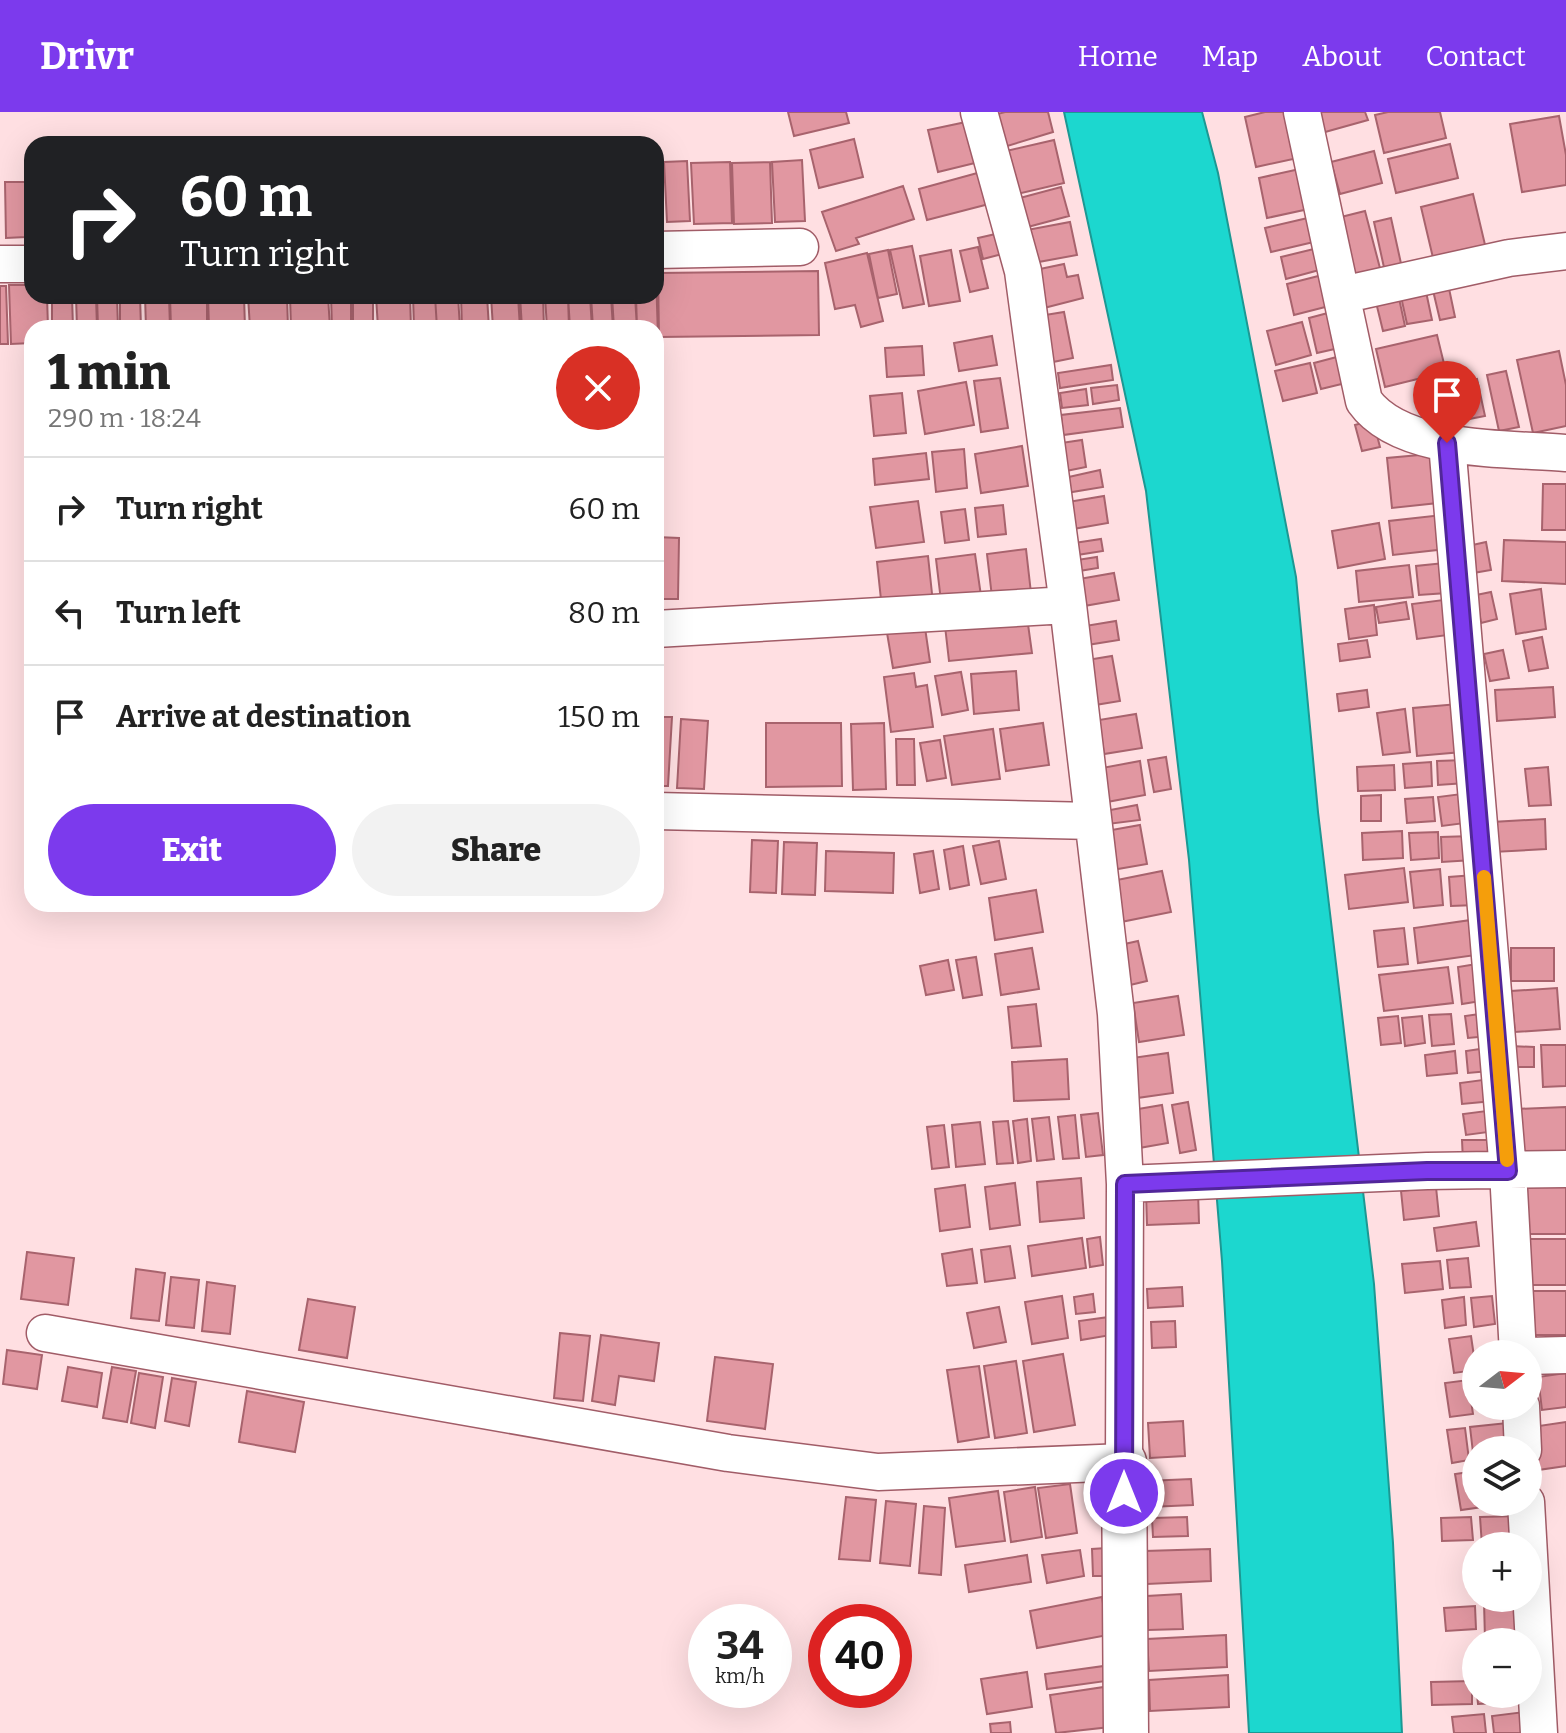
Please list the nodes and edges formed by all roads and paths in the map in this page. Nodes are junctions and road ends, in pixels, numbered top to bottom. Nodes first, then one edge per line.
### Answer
1 (979, 112) edge
2 (1302, 112) edge
3 (800, 247) dead end
4 (664, 250) edge
5 (1566, 251) edge
6 (0, 264) edge
7 (24, 264) edge
8 (1342, 295) junction
9 (1447, 443) junction
10 (1566, 453) edge
11 (1068, 605) junction
12 (664, 629) edge
13 (664, 811) edge
14 (1093, 821) junction
15 (1566, 1169) edge
16 (1508, 1171) junction
17 (1125, 1184) junction
18 (45, 1333) dead end
19 (1517, 1340) edge
20 (1566, 1355) edge
21 (1542, 1356) edge
22 (1124, 1462) junction
23 (1527, 1516) edge
24 (1126, 1733) edge
25 (1539, 1733) edge

1 - 11 street
2 - 8 street
3 - 4 street
5 - 8 street
6 - 7 street
8 - 9 street
9 - 10 street
9 - 16 street
11 - 12 street
11 - 14 street
13 - 14 street
14 - 17 street
15 - 16 street
16 - 17 street
16 - 19 street
17 - 22 street
18 - 22 street
20 - 21 street
22 - 24 street
23 - 25 street

